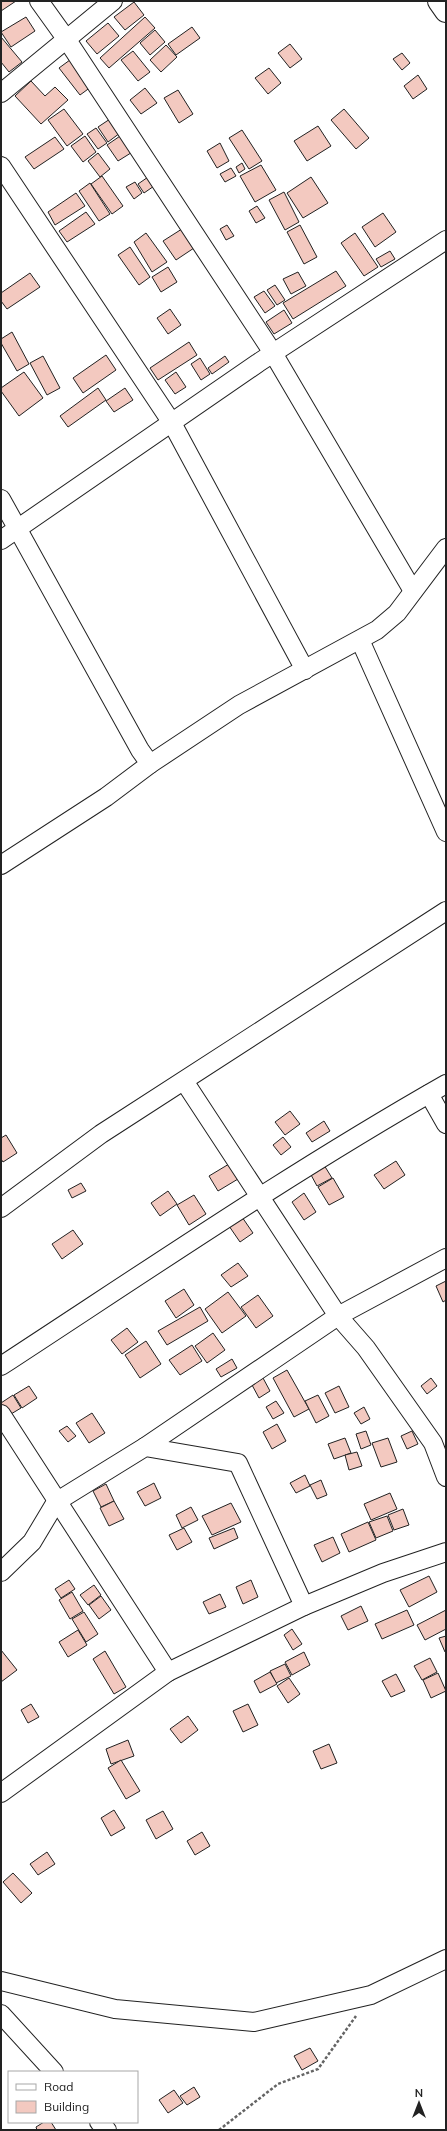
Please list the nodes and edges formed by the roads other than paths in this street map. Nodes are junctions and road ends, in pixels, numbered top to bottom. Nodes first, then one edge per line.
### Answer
1 (40, 1) edge
2 (113, 1) edge
3 (439, 1) edge
4 (446, 11) edge
5 (67, 40) junction
6 (1, 93) edge
7 (1, 166) edge
8 (444, 246) edge
9 (273, 353) junction
10 (172, 423) junction
11 (1, 499) edge
12 (18, 530) junction
13 (1, 540) edge
14 (446, 548) edge
15 (413, 591) junction
16 (360, 640) junction
17 (305, 670) junction
18 (150, 764) junction
19 (446, 832) edge
20 (1, 865) edge
21 (446, 911) edge
22 (184, 1081) junction
23 (446, 1084) edge
24 (429, 1094) junction
25 (446, 1124) edge
26 (260, 1196) junction
27 (1, 1208) edge
28 (446, 1258) edge
29 (338, 1316) junction
30 (1, 1366) edge
31 (1, 1414) edge
32 (439, 1443) edge
33 (145, 1448) junction
34 (446, 1476) edge
35 (56, 1502) junction
36 (446, 1552) edge
37 (1, 1572) edge
38 (304, 1606) junction
39 (168, 1672) junction
40 (1, 1793) edge
41 (446, 1959) edge
42 (1, 1981) edge
43 (1, 2014) edge
44 (53, 2071) edge

1 - 5 street
2 - 5 street
3 - 4 main road
5 - 6 street
5 - 9 street
7 - 10 street
8 - 9 street
9 - 10 street
9 - 15 street
10 - 12 street
10 - 17 street
11 - 12 street
12 - 13 street
12 - 18 street
14 - 15 street
15 - 16 street
16 - 17 street
16 - 19 street
17 - 18 street
18 - 20 street
21 - 22 street
22 - 26 street
22 - 27 street
23 - 24 street
24 - 25 street
24 - 26 street
26 - 29 street
26 - 30 street
28 - 29 street
29 - 32 street
29 - 33 street
31 - 35 street
32 - 34 street
33 - 35 street
33 - 38 street
35 - 37 street
35 - 39 street
36 - 38 street
38 - 39 street
39 - 40 street
41 - 42 street
43 - 44 street

